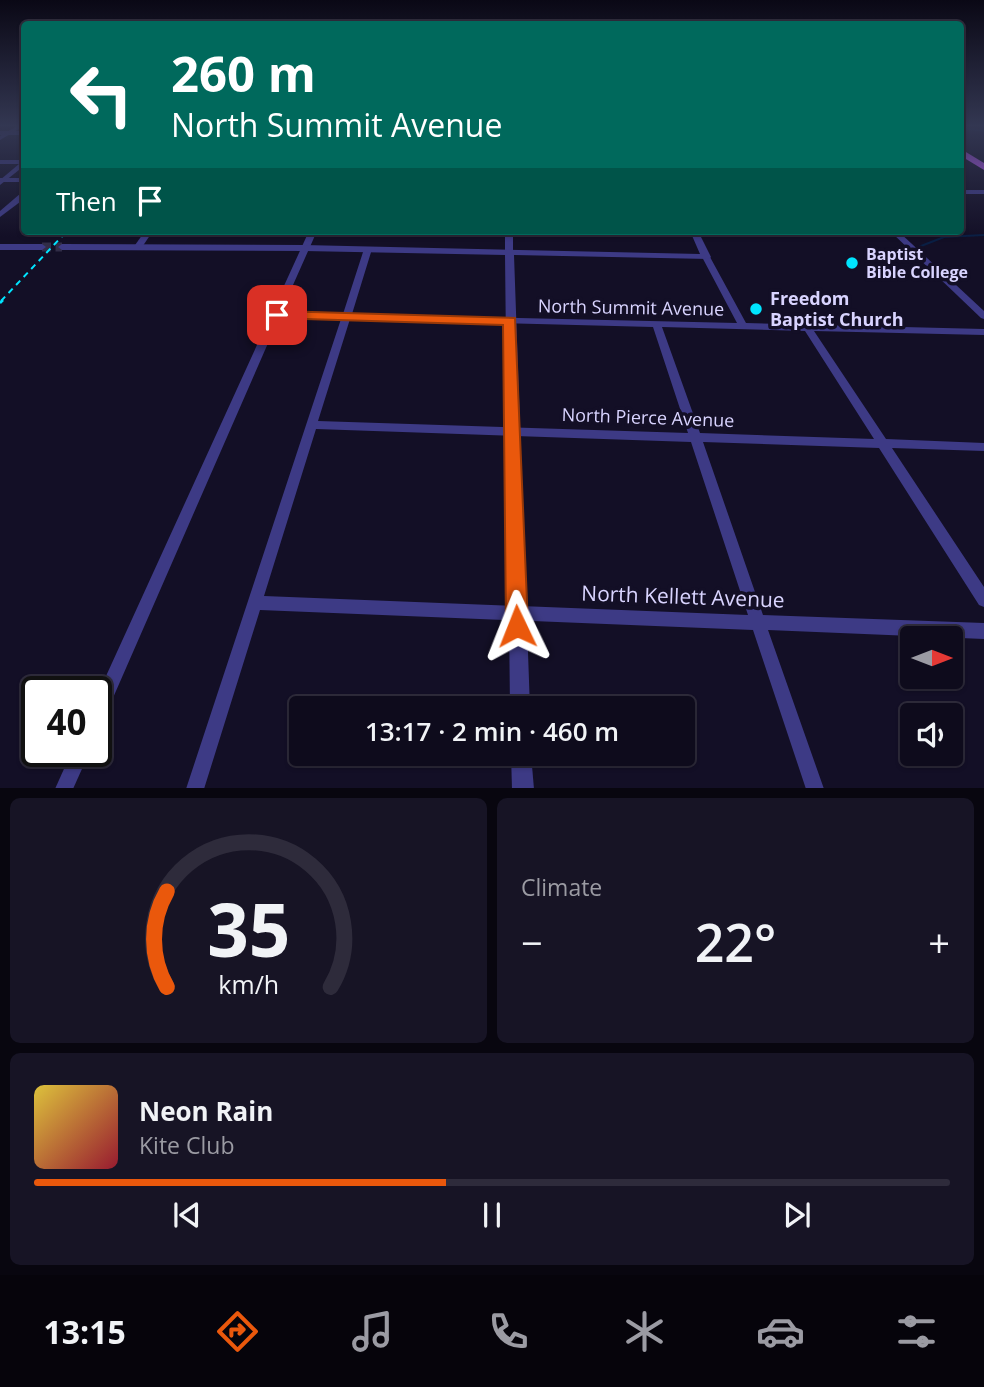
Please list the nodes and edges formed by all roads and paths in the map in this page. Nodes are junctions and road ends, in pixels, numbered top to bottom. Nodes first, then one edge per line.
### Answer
1 (21, 164) edge
2 (21, 180) edge
3 (1, 181) edge
4 (964, 192) edge
5 (984, 192) edge
6 (21, 198) edge
7 (0, 215) edge
8 (146, 235) edge
9 (311, 235) edge
10 (509, 235) edge
11 (696, 235) edge
12 (898, 235) edge
13 (0, 247) edge
14 (42, 247) tunnel mouth
15 (62, 247) tunnel mouth
16 (137, 248) junction
17 (304, 248) junction
18 (368, 250) junction
19 (509, 252) junction
20 (706, 257) junction
21 (277, 315) junction
22 (346, 316) junction
23 (984, 316) edge
24 (510, 321) junction
25 (657, 325) junction
26 (743, 326) junction
27 (808, 328) junction
28 (984, 332) edge
29 (312, 425) junction
30 (512, 432) junction
31 (695, 437) junction
32 (883, 443) junction
33 (984, 447) edge
34 (984, 600) edge
35 (255, 603) junction
36 (516, 612) junction
37 (756, 620) junction
38 (984, 631) edge
39 (112, 681) edge
40 (519, 696) edge
41 (522, 766) edge
42 (74, 767) edge
43 (64, 788) edge
44 (195, 788) edge
45 (523, 788) edge
46 (815, 788) edge

1 - 3 street
2 - 3 street
4 - 5 street
6 - 7 street
8 - 16 street
9 - 17 street
10 - 19 street
11 - 20 street
12 - 23 street
13 - 14 street
15 - 16 street
16 - 17 street
17 - 18 street
17 - 21 street
18 - 19 street
18 - 22 street
19 - 20 street
19 - 24 street
20 - 26 street
21 - 22 street, North Summit Avenue
21 - 39 street
22 - 24 street, North Summit Avenue
22 - 29 street
24 - 25 street, North Summit Avenue
24 - 30 street
25 - 26 street, North Summit Avenue
25 - 31 street
26 - 27 street, North Summit Avenue
27 - 28 street, North Summit Avenue
27 - 32 street
29 - 30 street, North Pierce Avenue
29 - 35 street
30 - 31 street, North Pierce Avenue
30 - 36 street
31 - 32 street, North Pierce Avenue
31 - 37 street
32 - 33 street, North Pierce Avenue
32 - 34 street
35 - 36 street, North Kellett Avenue
35 - 44 street
36 - 37 street, North Kellett Avenue
36 - 40 street
37 - 38 street, North Kellett Avenue
37 - 46 street
41 - 45 street
42 - 43 street

